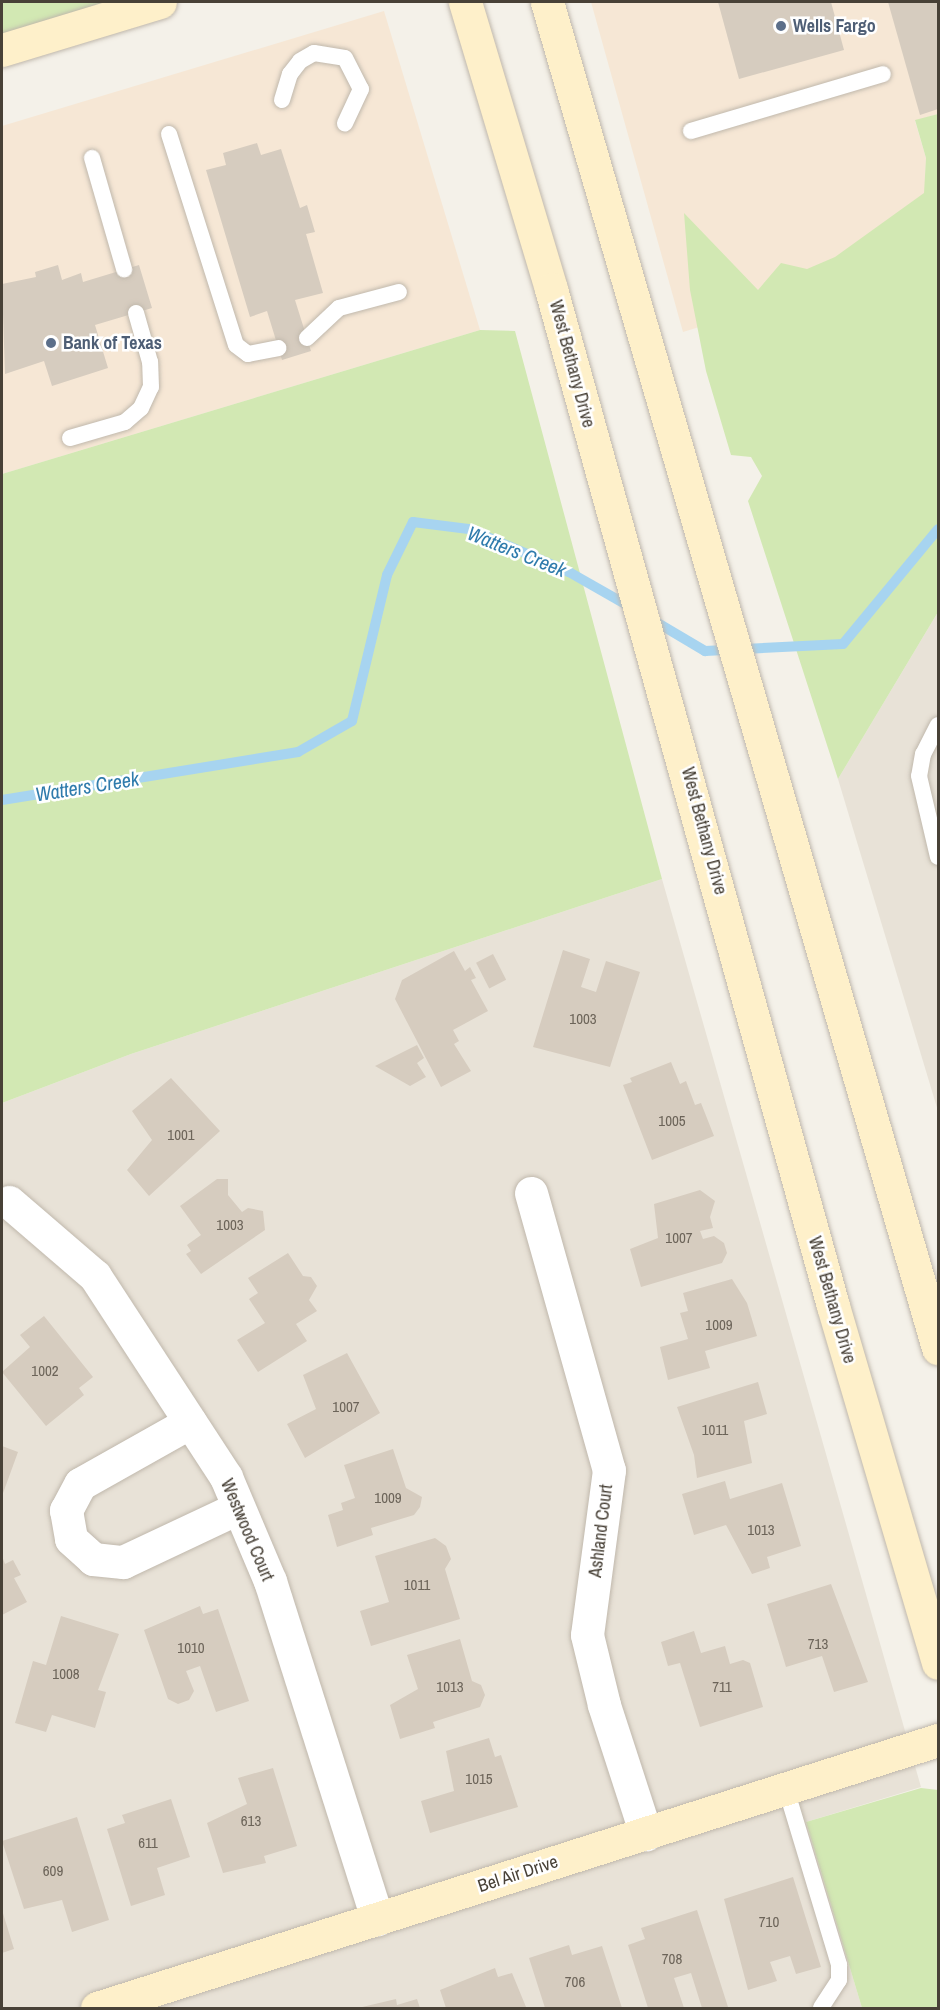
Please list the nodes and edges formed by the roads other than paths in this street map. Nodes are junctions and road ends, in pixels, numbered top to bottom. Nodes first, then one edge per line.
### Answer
1 (160, 2) edge
2 (465, 2) edge
3 (547, 2) edge
4 (2, 50) edge
5 (883, 74) dead end
6 (282, 100) dead end
7 (345, 124) dead end
8 (691, 131) dead end
9 (169, 134) dead end
10 (92, 158) dead end
11 (124, 269) dead end
12 (399, 292) dead end
13 (136, 313) dead end
14 (307, 338) dead end
15 (279, 348) dead end
16 (70, 438) dead end
17 (939, 725) edge
18 (939, 857) edge
19 (531, 1193) dead end
20 (9, 1202) dead end
21 (939, 1348) edge
22 (190, 1422) junction
23 (238, 1508) junction
24 (939, 1663) edge
25 (939, 1740) edge
26 (786, 1789) junction
27 (646, 1834) junction
28 (377, 1919) junction
29 (97, 2008) edge
30 (821, 2008) edge

1 - 4 main road
2 - 24 main road, West Bethany Drive
3 - 21 main road
5 - 8 lane
6 - 7 lane
9 - 15 lane
10 - 11 lane
12 - 14 lane
13 - 16 lane
17 - 18 lane
19 - 27 street, Ashland Court
20 - 22 street, Westwood Court
22 - 23 street, Westwood Court
22 - 23 street
23 - 28 street, Westwood Court
25 - 26 main road, Bel Air Drive
26 - 27 main road, Bel Air Drive
26 - 30 lane
27 - 28 main road, Bel Air Drive
28 - 29 main road, Bel Air Drive

